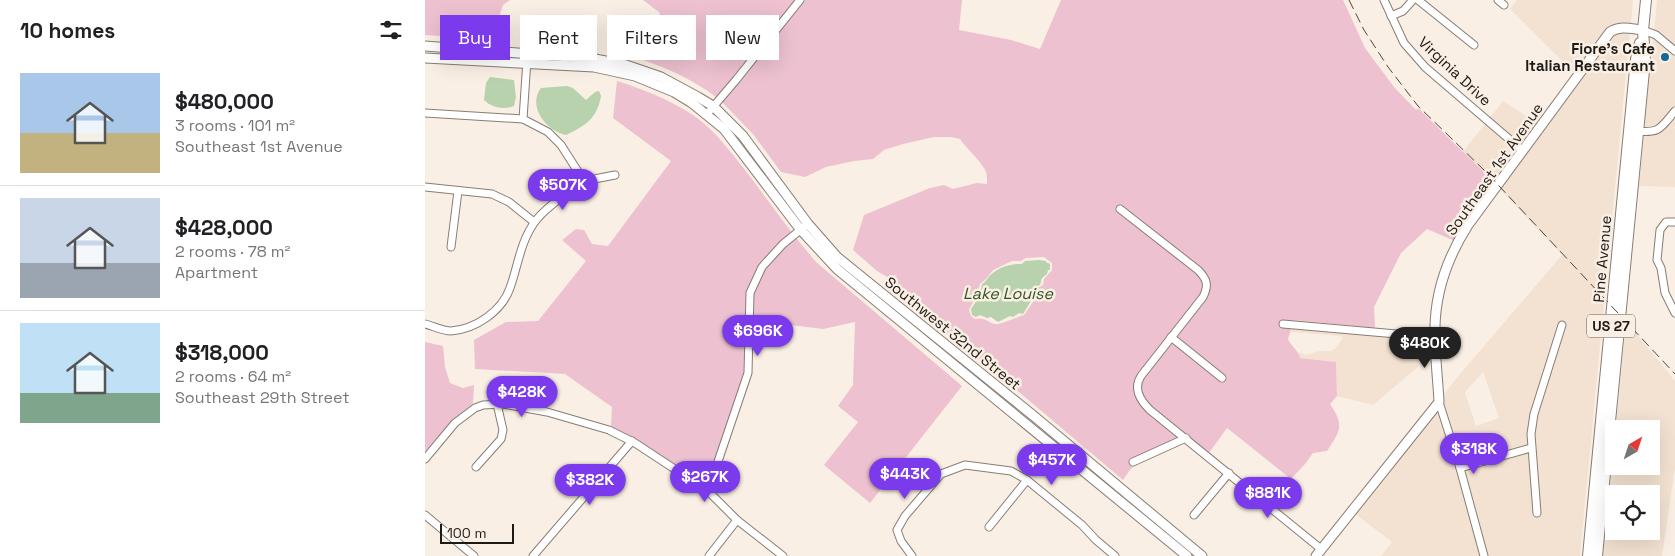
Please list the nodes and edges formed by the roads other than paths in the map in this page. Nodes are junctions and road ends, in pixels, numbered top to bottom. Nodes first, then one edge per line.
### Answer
1 (800, 0) edge
2 (1384, 0) edge
3 (1413, 0) edge
4 (1418, 0) edge
5 (1646, 0) edge
6 (1391, 16) junction
7 (1643, 30) junction
8 (1474, 45) dead end
9 (425, 46) edge
10 (1675, 51) edge
11 (425, 58) edge
12 (520, 58) edge
13 (520, 59) edge
14 (597, 59) edge
15 (527, 60) edge
16 (534, 60) edge
17 (713, 106) junction
18 (1675, 111) edge
19 (425, 113) edge
20 (707, 114) junction
21 (523, 119) junction
22 (1634, 130) junction
23 (1523, 151) junction
24 (615, 175) dead end
25 (584, 182) junction
26 (425, 188) edge
27 (458, 191) junction
28 (1120, 209) dead end
29 (534, 222) junction
30 (1675, 222) edge
31 (804, 227) junction
32 (451, 247) dead end
33 (1675, 313) edge
34 (425, 324) edge
35 (1283, 324) dead end
36 (1562, 325) dead end
37 (1435, 334) junction
38 (1171, 337) junction
39 (1221, 378) dead end
40 (1439, 402) junction
41 (497, 404) junction
42 (1186, 438) junction
43 (632, 441) junction
44 (1531, 448) junction
45 (425, 458) edge
46 (1133, 462) dead end
47 (476, 467) dead end
48 (1460, 468) junction
49 (1229, 473) junction
50 (1027, 480) junction
51 (708, 491) junction
52 (1537, 513) dead end
53 (425, 514) edge
54 (1194, 515) dead end
55 (737, 520) junction
56 (1596, 522) junction
57 (989, 527) dead end
58 (1319, 552) edge
59 (1112, 555) edge
60 (474, 556) edge
61 (533, 556) edge
62 (709, 556) edge
63 (783, 556) edge
64 (912, 556) edge
65 (1187, 556) edge
66 (1202, 556) edge
67 (1484, 556) edge
68 (1588, 556) edge
69 (1597, 556) edge

1 - 17 street
2 - 6 street, Virginia Drive
3 - 6 street
4 - 8 street
5 - 7 highway, Pine Avenue / US 27
6 - 23 street, Virginia Drive
7 - 10 street
7 - 22 highway, Pine Avenue / US 27
7 - 23 main road, Southeast 1st Avenue
9 - 12 main road
11 - 13 main road
14 - 17 main road, Southwest 32nd Street
15 - 21 street
16 - 20 main road, Southwest 32nd Street
17 - 20 street
17 - 31 main road, Southwest 32nd Street
18 - 22 street
19 - 21 street
20 - 31 main road, Southwest 32nd Street
21 - 25 street
22 - 56 highway, Pine Avenue / US 27
23 - 37 main road, Southeast 1st Avenue
24 - 25 street
25 - 29 street
26 - 27 street
27 - 29 street
27 - 32 street
28 - 38 street
29 - 34 street
30 - 33 street
31 - 51 street
31 - 65 main road, Southwest 32nd Street
31 - 66 main road, Southwest 32nd Street
35 - 37 street
36 - 44 street
37 - 40 main road, Southeast 1st Avenue
38 - 39 street
38 - 42 street
40 - 48 street
40 - 58 main road
41 - 43 street
41 - 45 street
41 - 47 street
42 - 46 street
42 - 49 street
43 - 51 street
43 - 61 street
44 - 48 street
44 - 52 street
48 - 67 street
49 - 54 street
49 - 58 street
50 - 57 street
50 - 59 street
50 - 64 street
51 - 55 street
53 - 60 street
55 - 62 street
55 - 63 street
56 - 68 highway, US 27
56 - 69 highway, US 27

